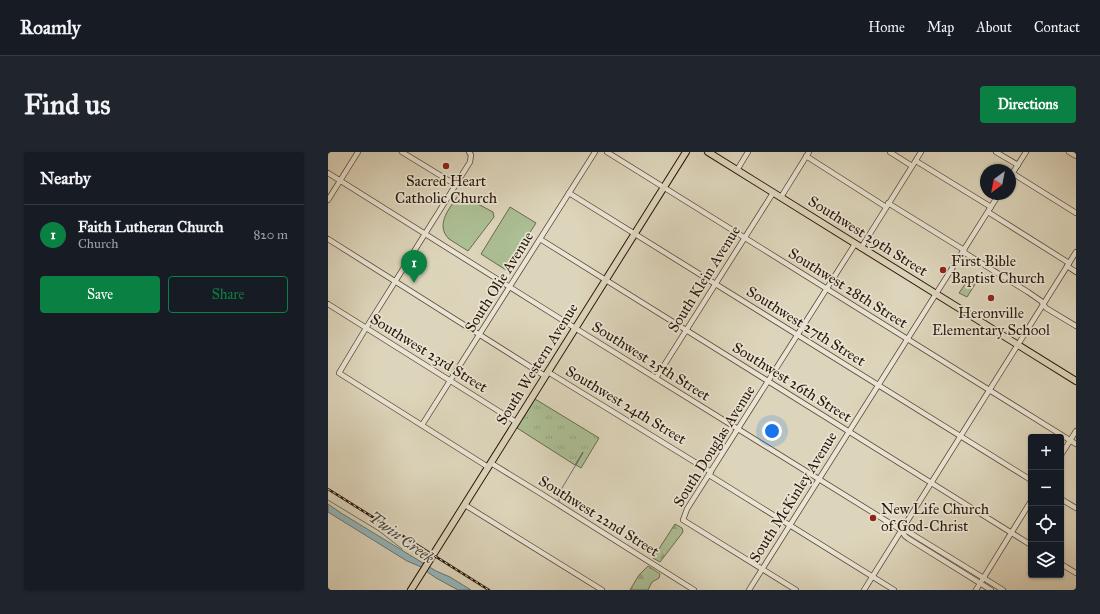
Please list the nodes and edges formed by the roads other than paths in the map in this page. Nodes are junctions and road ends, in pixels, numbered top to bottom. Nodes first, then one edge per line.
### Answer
1 (358, 152) edge
2 (402, 152) edge
3 (469, 152) edge
4 (594, 152) edge
5 (606, 152) edge
6 (686, 152) edge
7 (708, 152) edge
8 (748, 152) edge
9 (890, 152) edge
10 (921, 152) edge
11 (996, 152) edge
12 (1026, 152) edge
13 (1070, 152) edge
14 (808, 154) edge
15 (1076, 156) edge
16 (916, 161) junction
17 (1018, 165) junction
18 (912, 166) junction
19 (1016, 168) edge
20 (737, 170) junction
21 (328, 173) edge
22 (1016, 178) edge
23 (340, 180) junction
24 (456, 185) junction
25 (664, 188) junction
26 (569, 193) junction
27 (773, 193) junction
28 (781, 197) junction
29 (328, 200) edge
30 (995, 200) edge
31 (887, 205) junction
32 (991, 207) junction
33 (988, 212) junction
34 (1076, 213) edge
35 (425, 234) junction
36 (634, 234) junction
37 (744, 238) junction
38 (328, 239) edge
39 (540, 239) junction
40 (855, 244) junction
41 (861, 248) junction
42 (964, 250) junction
43 (1076, 252) edge
44 (1068, 265) junction
45 (1076, 272) edge
46 (605, 280) junction
47 (395, 282) junction
48 (715, 284) junction
49 (510, 287) junction
50 (827, 289) junction
51 (936, 294) junction
52 (328, 304) edge
53 (1043, 304) junction
54 (1076, 326) edge
55 (366, 328) junction
56 (575, 328) junction
57 (686, 330) junction
58 (797, 334) junction
59 (480, 335) junction
60 (907, 339) junction
61 (1018, 345) junction
62 (547, 374) junction
63 (656, 378) junction
64 (451, 380) junction
65 (768, 381) junction
66 (1076, 381) edge
67 (878, 385) junction
68 (989, 390) junction
69 (516, 422) junction
70 (422, 425) junction
71 (738, 429) junction
72 (1076, 431) edge
73 (849, 432) junction
74 (960, 436) junction
75 (1070, 440) junction
76 (1076, 444) edge
77 (1064, 450) edge
78 (489, 465) junction
79 (710, 474) junction
80 (819, 478) junction
81 (1028, 478) edge
82 (931, 483) junction
83 (1064, 501) edge
84 (465, 504) junction
85 (1028, 506) edge
86 (1076, 508) edge
87 (789, 525) junction
88 (901, 530) junction
89 (1011, 533) junction
90 (1028, 543) edge
91 (1064, 566) edge
92 (762, 569) junction
93 (1076, 573) edge
94 (872, 577) junction
95 (984, 578) junction
96 (980, 583) junction
97 (411, 590) edge
98 (602, 590) edge
99 (694, 590) edge
100 (749, 590) edge
101 (796, 590) edge
102 (864, 590) edge
103 (894, 590) edge
104 (976, 590) edge
105 (991, 590) edge
106 (1004, 590) edge

1 - 23 street
2 - 24 street
3 - 24 street
4 - 26 street, South Olie Avenue
5 - 25 street, Southwest 28th Street
6 - 25 main road, South Western Avenue
7 - 20 main road, Southwest 29th Street
8 - 20 street
9 - 18 street
10 - 16 street
11 - 17 street
12 - 17 street
13 - 15 street
14 - 28 street
14 - 31 street
16 - 18 street
16 - 32 street
17 - 19 street
18 - 31 street
20 - 27 main road, Southwest 29th Street
21 - 23 street, Southwest 25th Street
22 - 34 street
23 - 29 street
23 - 35 street, Southwest 25th Street
24 - 35 street
25 - 36 main road, South Western Avenue
25 - 37 street, Southwest 28th Street
26 - 36 street, Southwest 27th Street
26 - 39 street, South Olie Avenue
27 - 28 main road, Southwest 29th Street
27 - 37 street, South Klein Avenue
28 - 40 main road, Southwest 29th Street
30 - 32 street, South McKinley Avenue
31 - 41 street
31 - 42 street
32 - 33 street, South McKinley Avenue
33 - 42 street, South McKinley Avenue
33 - 44 street
35 - 47 street
35 - 49 street, Southwest 25th Street
36 - 46 main road, South Western Avenue
36 - 48 street, Southwest 27th Street
37 - 48 street, South Klein Avenue
37 - 50 street, Southwest 28th Street
38 - 47 street, Southwest 24th Street
39 - 46 street, Southwest 26th Street
39 - 49 street, South Olie Avenue
40 - 41 main road, Southwest 29th Street
40 - 50 street, South Douglas Avenue
41 - 51 main road, Southwest 29th Street
42 - 51 street, South McKinley Avenue
42 - 53 street
43 - 44 street
44 - 45 street
44 - 53 street
46 - 56 main road, South Western Avenue
46 - 57 street, Southwest 26th Street
47 - 55 street
47 - 59 street, Southwest 24th Street
48 - 57 street, South Klein Avenue
48 - 58 street, Southwest 27th Street
49 - 56 street, Southwest 25th Street
49 - 59 street, South Olie Avenue
50 - 58 street, South Douglas Avenue
50 - 60 street, Southwest 28th Street
51 - 60 street, South McKinley Avenue
51 - 61 main road, Southwest 29th Street
52 - 55 street, Southwest 23rd Street
53 - 54 street
53 - 61 street
55 - 64 street, Southwest 23rd Street
55 - 70 street, Southwest 22nd Street
56 - 62 main road, South Western Avenue
56 - 63 street, Southwest 25th Street
57 - 63 street, South Klein Avenue
57 - 65 street, Southwest 26th Street
58 - 65 street, South Douglas Avenue
58 - 67 street, Southwest 27th Street
59 - 62 street, Southwest 24th Street
59 - 64 street, South Olie Avenue
60 - 67 street, South McKinley Avenue
60 - 68 street, Southwest 28th Street
61 - 66 main road, Southwest 29th Street
61 - 68 street
62 - 69 main road, South Western Avenue
62 - 79 street, Southwest 24th Street
63 - 71 street, Southwest 25th Street
64 - 69 street, Southwest 23rd Street
64 - 70 street, South Olie Avenue
65 - 71 street, South Douglas Avenue
65 - 73 street, Southwest 26th Street
67 - 73 street, South McKinley Avenue
67 - 74 street, Southwest 27th Street
68 - 74 street
68 - 75 street, Southwest 28th Street
69 - 78 main road, South Western Avenue
70 - 78 street, Southwest 22nd Street
71 - 79 street, South Douglas Avenue
71 - 80 street, Southwest 25th Street
72 - 75 street
73 - 80 street, South McKinley Avenue
73 - 82 street, Southwest 26th Street
74 - 81 street, Southwest 27th Street
74 - 82 street
75 - 76 street, Southwest 28th Street
75 - 77 street
78 - 84 main road, South Western Avenue
78 - 99 street, Southwest 22nd Street
79 - 87 street, Southwest 24th Street
79 - 92 street, South Douglas Avenue
80 - 87 street, South McKinley Avenue
80 - 88 street, Southwest 25th Street
82 - 88 street
82 - 89 street, Southwest 26th Street
83 - 86 street
84 - 97 main road, South Western Avenue
84 - 98 street
85 - 89 street
87 - 92 street, South McKinley Avenue
87 - 94 street, Southwest 24th Street
88 - 94 street
88 - 95 street, Southwest 25th Street
88 - 96 street, Southwest 25th Street
89 - 90 street, Southwest 26th Street
89 - 95 street
91 - 93 street
92 - 100 street, South McKinley Avenue
92 - 101 street
94 - 102 street
94 - 103 street, Southwest 24th Street
95 - 96 street
95 - 106 street, Southwest 25th Street
96 - 104 street
96 - 105 street, Southwest 25th Street

